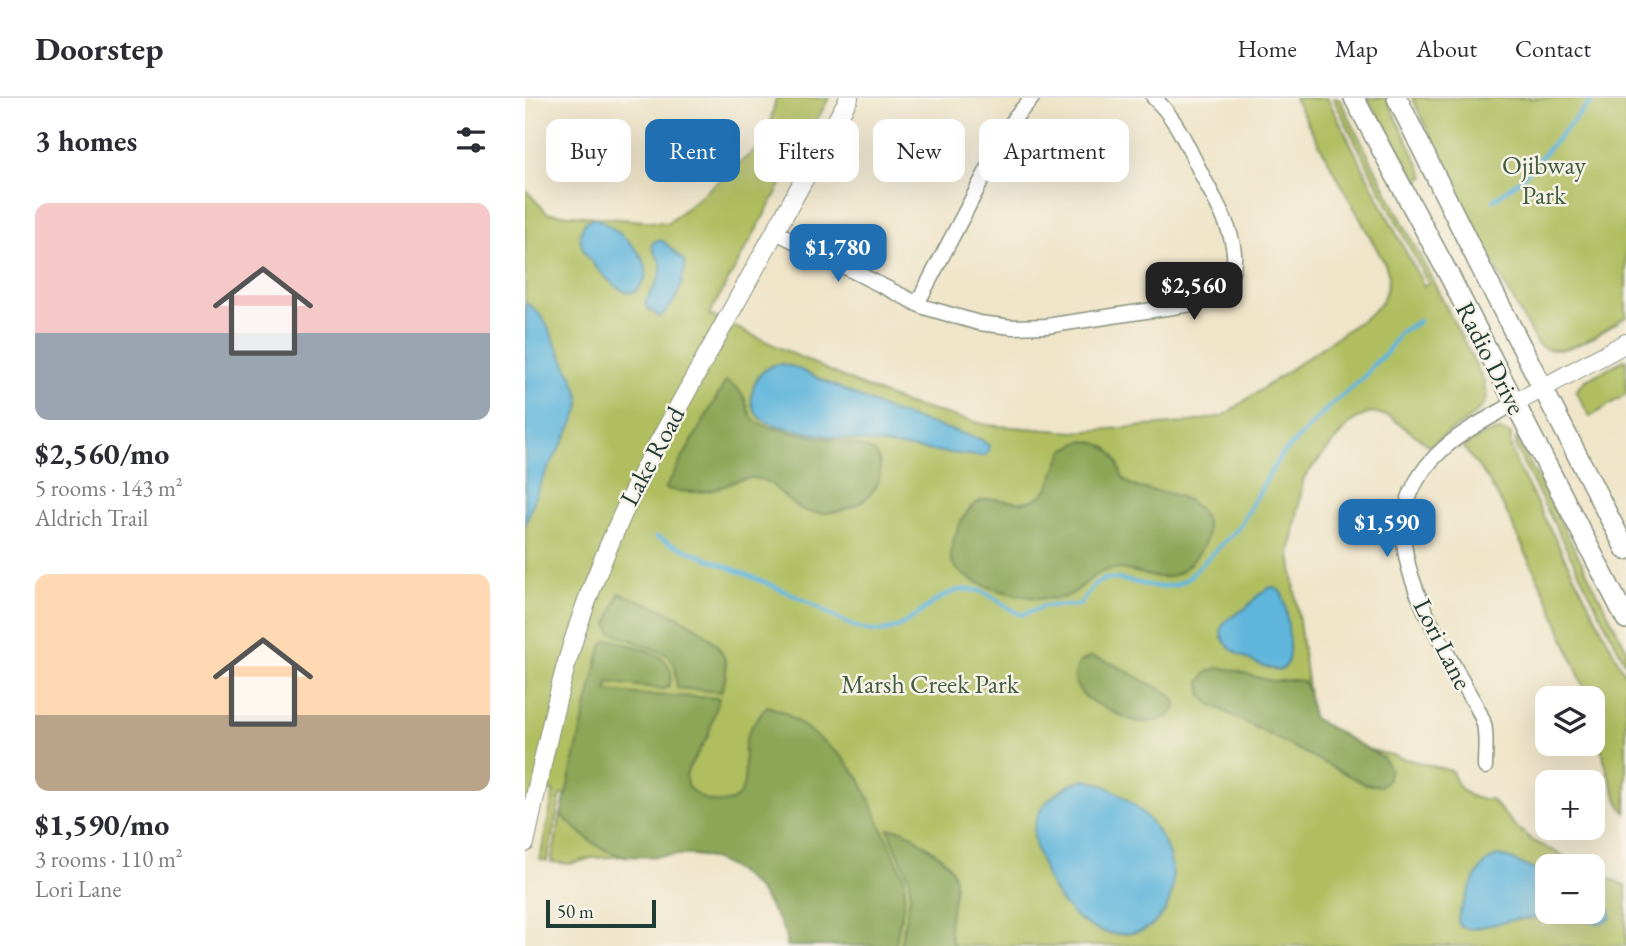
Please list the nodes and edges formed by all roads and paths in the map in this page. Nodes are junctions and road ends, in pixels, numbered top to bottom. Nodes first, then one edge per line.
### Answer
1 (849, 98) edge
2 (1032, 98) edge
3 (1154, 98) edge
4 (1354, 98) edge
5 (1397, 98) edge
6 (775, 232) junction
7 (917, 304) junction
8 (1626, 343) edge
9 (1542, 387) junction
10 (1515, 403) junction
11 (1626, 551) edge
12 (1626, 619) edge
13 (1485, 767) dead end
14 (525, 843) edge

1 - 6 street, Lake Road
2 - 7 street
3 - 7 street
4 - 10 main road, Radio Drive
5 - 9 main road, Radio Drive
6 - 7 street
6 - 14 street, Lake Road
8 - 9 street
9 - 10 street
9 - 11 main road, Radio Drive
10 - 12 main road, Radio Drive
10 - 13 street, Lori Lane

